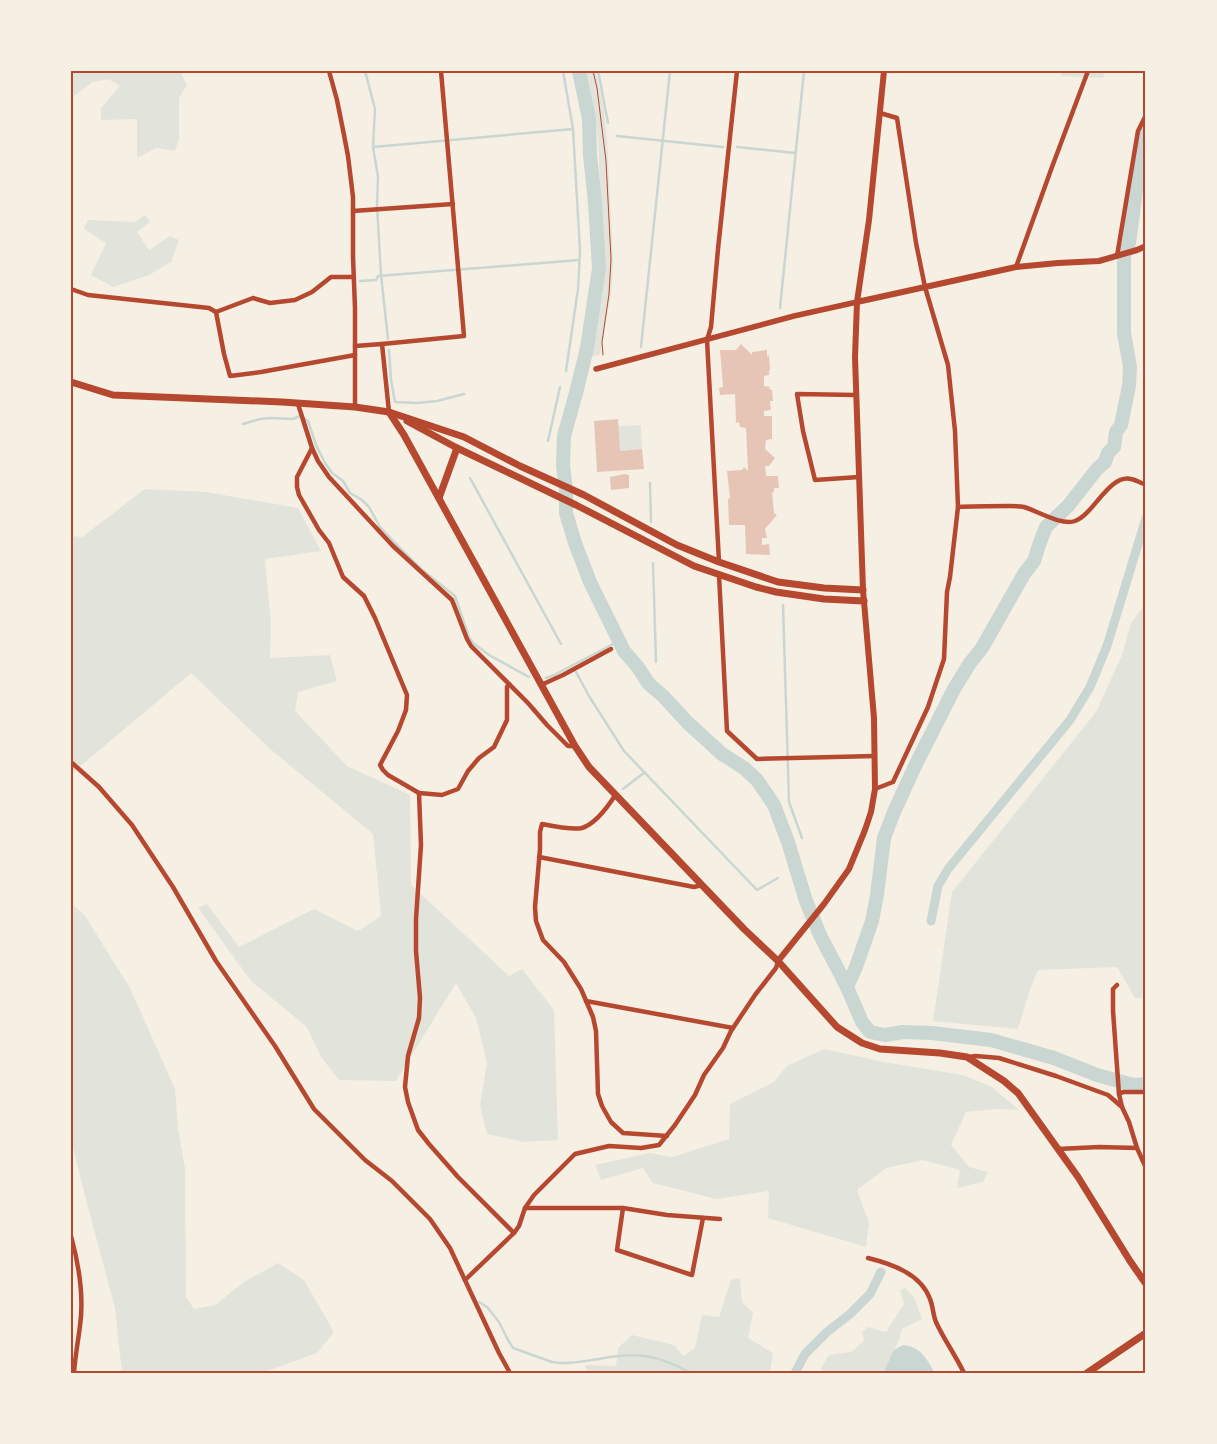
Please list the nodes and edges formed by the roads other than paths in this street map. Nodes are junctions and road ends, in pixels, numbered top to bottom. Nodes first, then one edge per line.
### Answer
1 (328, 71) edge
2 (441, 71) edge
3 (737, 71) edge
4 (884, 71) edge
5 (1088, 71) edge
6 (880, 113) junction
7 (1146, 115) edge
8 (453, 204) junction
9 (353, 210) junction
10 (1146, 246) edge
11 (1117, 256) junction
12 (1016, 267) junction
13 (354, 277) junction
14 (925, 287) junction
15 (71, 289) edge
16 (857, 302) junction
17 (216, 312) junction
18 (707, 340) junction
19 (382, 344) junction
20 (355, 346) junction
21 (355, 355) junction
22 (596, 369) dead end
23 (71, 382) edge
24 (856, 395) junction
25 (298, 404) junction
26 (355, 407) junction
27 (389, 412) junction
28 (312, 448) junction
29 (457, 448) junction
30 (859, 477) junction
31 (1146, 485) edge
32 (439, 498) junction
33 (958, 507) junction
34 (719, 562) junction
35 (719, 575) junction
36 (863, 590) junction
37 (864, 601) junction
38 (611, 649) dead end
39 (509, 684) junction
40 (541, 685) junction
41 (575, 746) junction
42 (875, 756) junction
43 (71, 762) edge
44 (875, 789) junction
45 (418, 793) junction
46 (616, 794) junction
47 (539, 857) junction
48 (703, 885) junction
49 (778, 961) junction
50 (1116, 985) dead end
51 (586, 1001) junction
52 (733, 1028) junction
53 (967, 1057) junction
54 (1119, 1092) junction
55 (1146, 1092) edge
56 (1122, 1107) junction
57 (667, 1136) junction
58 (1137, 1148) junction
59 (1058, 1149) junction
60 (1146, 1168) edge
61 (525, 1208) junction
62 (623, 1208) junction
63 (703, 1218) junction
64 (720, 1219) dead end
65 (514, 1233) junction
66 (71, 1236) edge
67 (868, 1258) dead end
68 (464, 1280) junction
69 (1146, 1284) edge
70 (1146, 1333) edge
71 (74, 1373) edge
72 (510, 1373) edge
73 (964, 1373) edge
74 (1087, 1373) edge

1 - 9 street
2 - 8 street
3 - 18 street
4 - 6 main road
5 - 12 street
6 - 14 street
6 - 16 main road
7 - 11 street
8 - 9 street
8 - 19 street
9 - 13 street
10 - 11 main road
11 - 12 main road
12 - 14 main road
13 - 17 street
13 - 20 street
14 - 16 main road
14 - 33 street
15 - 17 street
16 - 18 street
16 - 24 main road
17 - 21 street
18 - 22 street
18 - 34 street
19 - 20 street
19 - 27 street
20 - 21 street
21 - 26 street
23 - 25 main road
24 - 30 main road
24 - 30 street
25 - 26 main road
25 - 28 street
26 - 27 main road
27 - 29 main road
27 - 32 main road
27 - 34 main road
28 - 39 street
28 - 45 street
29 - 32 main road
29 - 35 main road
30 - 36 main road
31 - 33 street
32 - 40 main road
33 - 44 street
34 - 36 main road
35 - 37 main road
35 - 42 street
36 - 37 main road
37 - 42 main road
38 - 40 street
39 - 41 street
39 - 45 street
40 - 41 main road
41 - 46 main road
42 - 44 main road
43 - 68 street
44 - 49 main road
45 - 65 street
46 - 47 street
46 - 48 main road
47 - 48 street
47 - 51 street
48 - 49 main road
49 - 52 street
49 - 53 main road
50 - 54 street
51 - 52 street
51 - 57 street
52 - 57 street
53 - 56 street
53 - 59 main road
54 - 55 street
54 - 56 street
56 - 58 street
57 - 61 street
58 - 59 street
58 - 60 street
59 - 69 main road
61 - 62 street
61 - 65 street
62 - 63 street
62 - 63 street
63 - 64 street
65 - 68 street
66 - 71 street
67 - 73 street
68 - 72 street
70 - 74 main road

